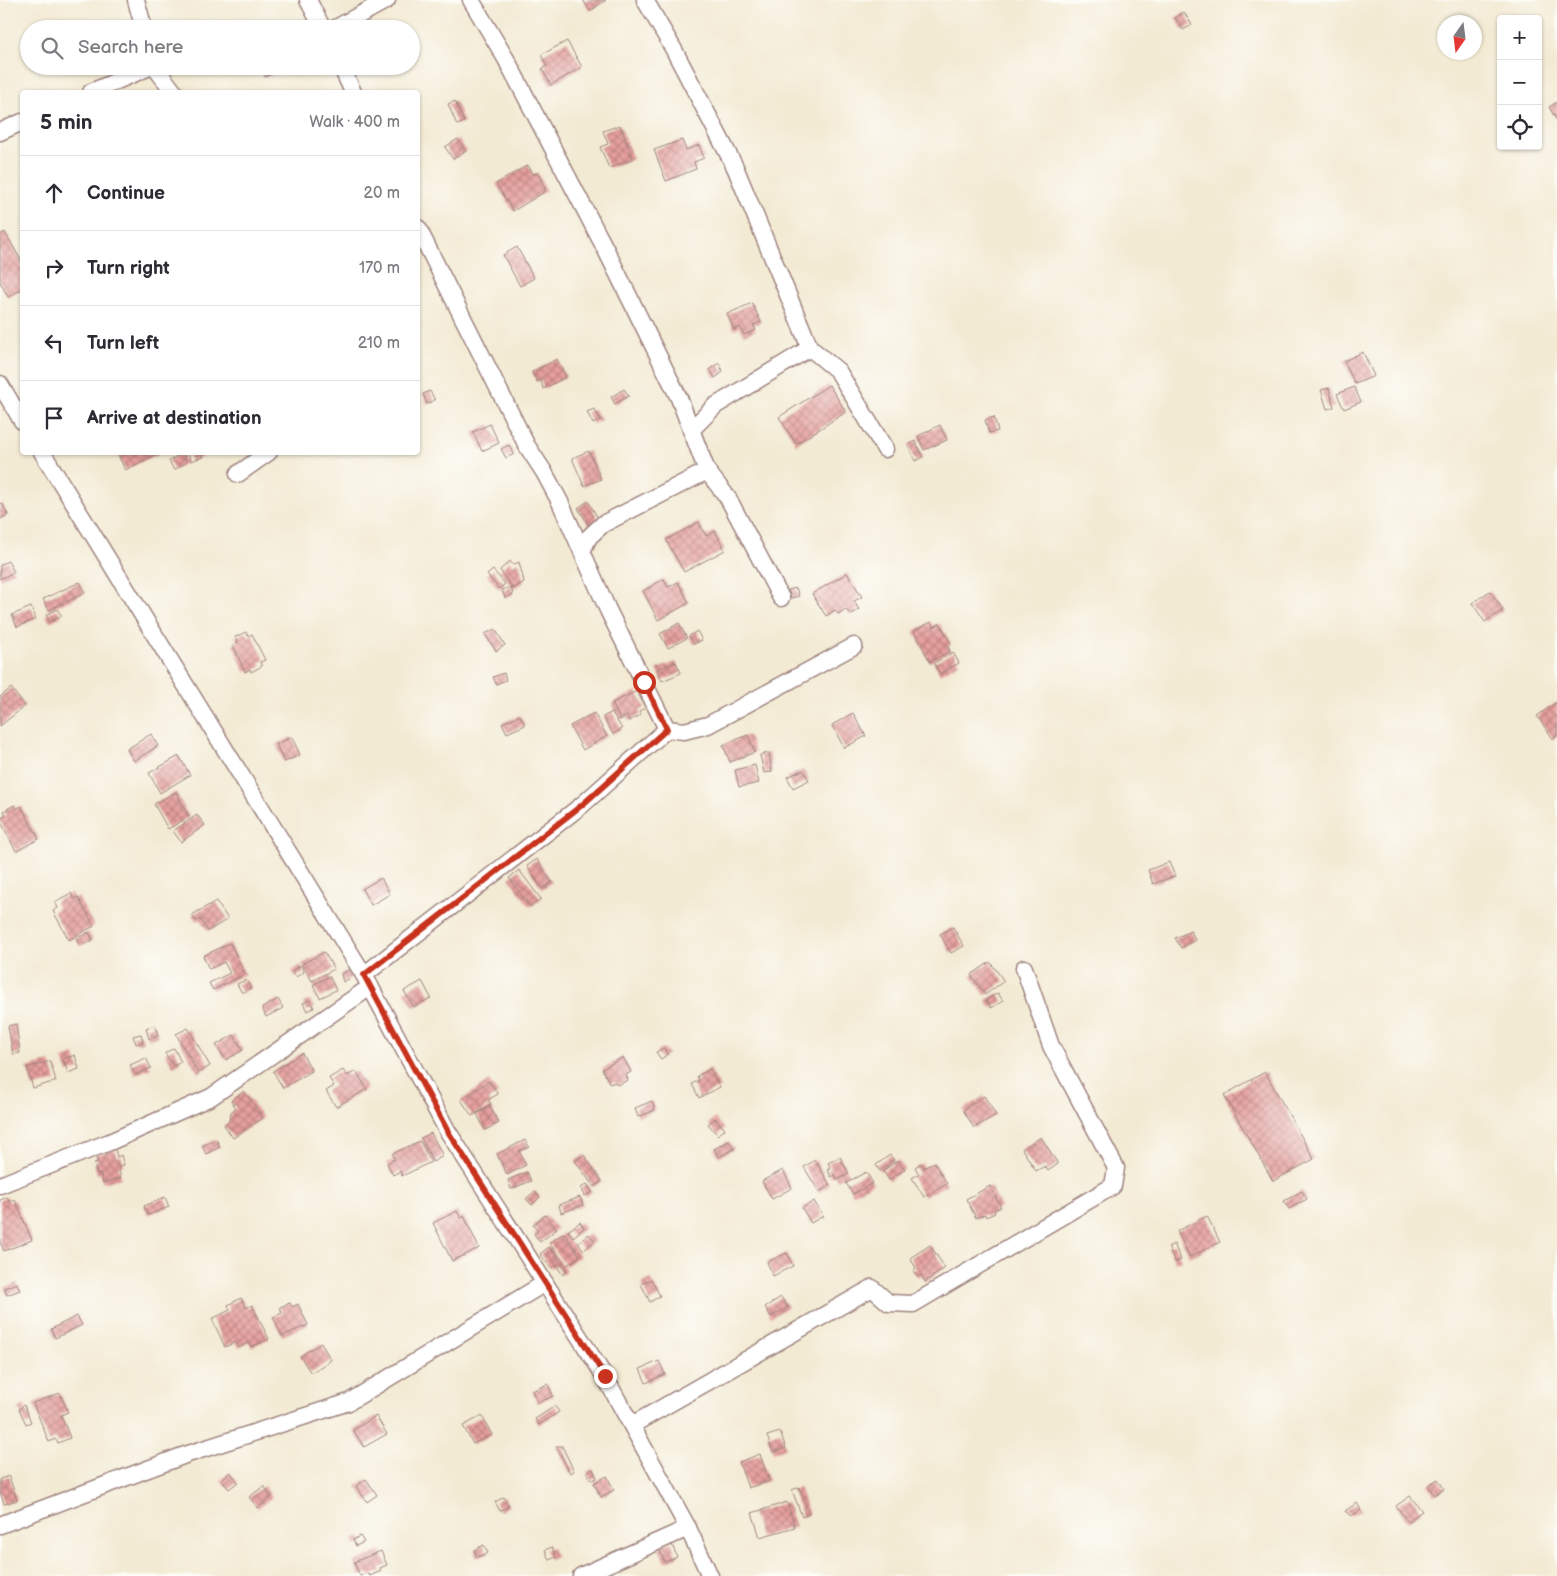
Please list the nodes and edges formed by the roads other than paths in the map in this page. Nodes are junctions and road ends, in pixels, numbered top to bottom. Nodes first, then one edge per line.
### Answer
1 (136, 0) edge
2 (308, 0) edge
3 (387, 0) edge
4 (471, 0) edge
5 (645, 0) edge
6 (142, 20) edge
7 (318, 20) edge
8 (350, 20) edge
9 (132, 75) edge
10 (160, 75) edge
11 (345, 75) edge
12 (96, 90) edge
13 (172, 90) edge
14 (352, 90) edge
15 (20, 123) edge
16 (0, 132) edge
17 (420, 232) edge
18 (810, 348) junction
19 (0, 384) edge
20 (20, 418) edge
21 (691, 430) junction
22 (886, 449) dead end
23 (44, 455) edge
24 (265, 455) edge
25 (707, 471) junction
26 (238, 474) dead end
27 (582, 551) junction
28 (781, 598) dead end
29 (854, 646) dead end
30 (667, 729) junction
31 (1024, 968) dead end
32 (367, 981) junction
33 (0, 1185) edge
34 (545, 1283) junction
35 (632, 1425) junction
36 (0, 1525) edge
37 (688, 1528) junction
38 (581, 1576) edge
39 (710, 1576) edge

1 - 6 street
2 - 7 street
3 - 8 street
4 - 21 street
5 - 18 street
9 - 12 street
10 - 13 street
11 - 14 street
15 - 16 street
17 - 27 street
18 - 21 street
18 - 22 street
19 - 20 street
21 - 25 street
23 - 32 street
24 - 26 street
25 - 27 street
25 - 28 street
27 - 30 street
29 - 30 street
30 - 32 street
31 - 35 street
32 - 33 street
32 - 34 street
34 - 35 street
34 - 36 street
35 - 37 street
37 - 38 street
37 - 39 street

